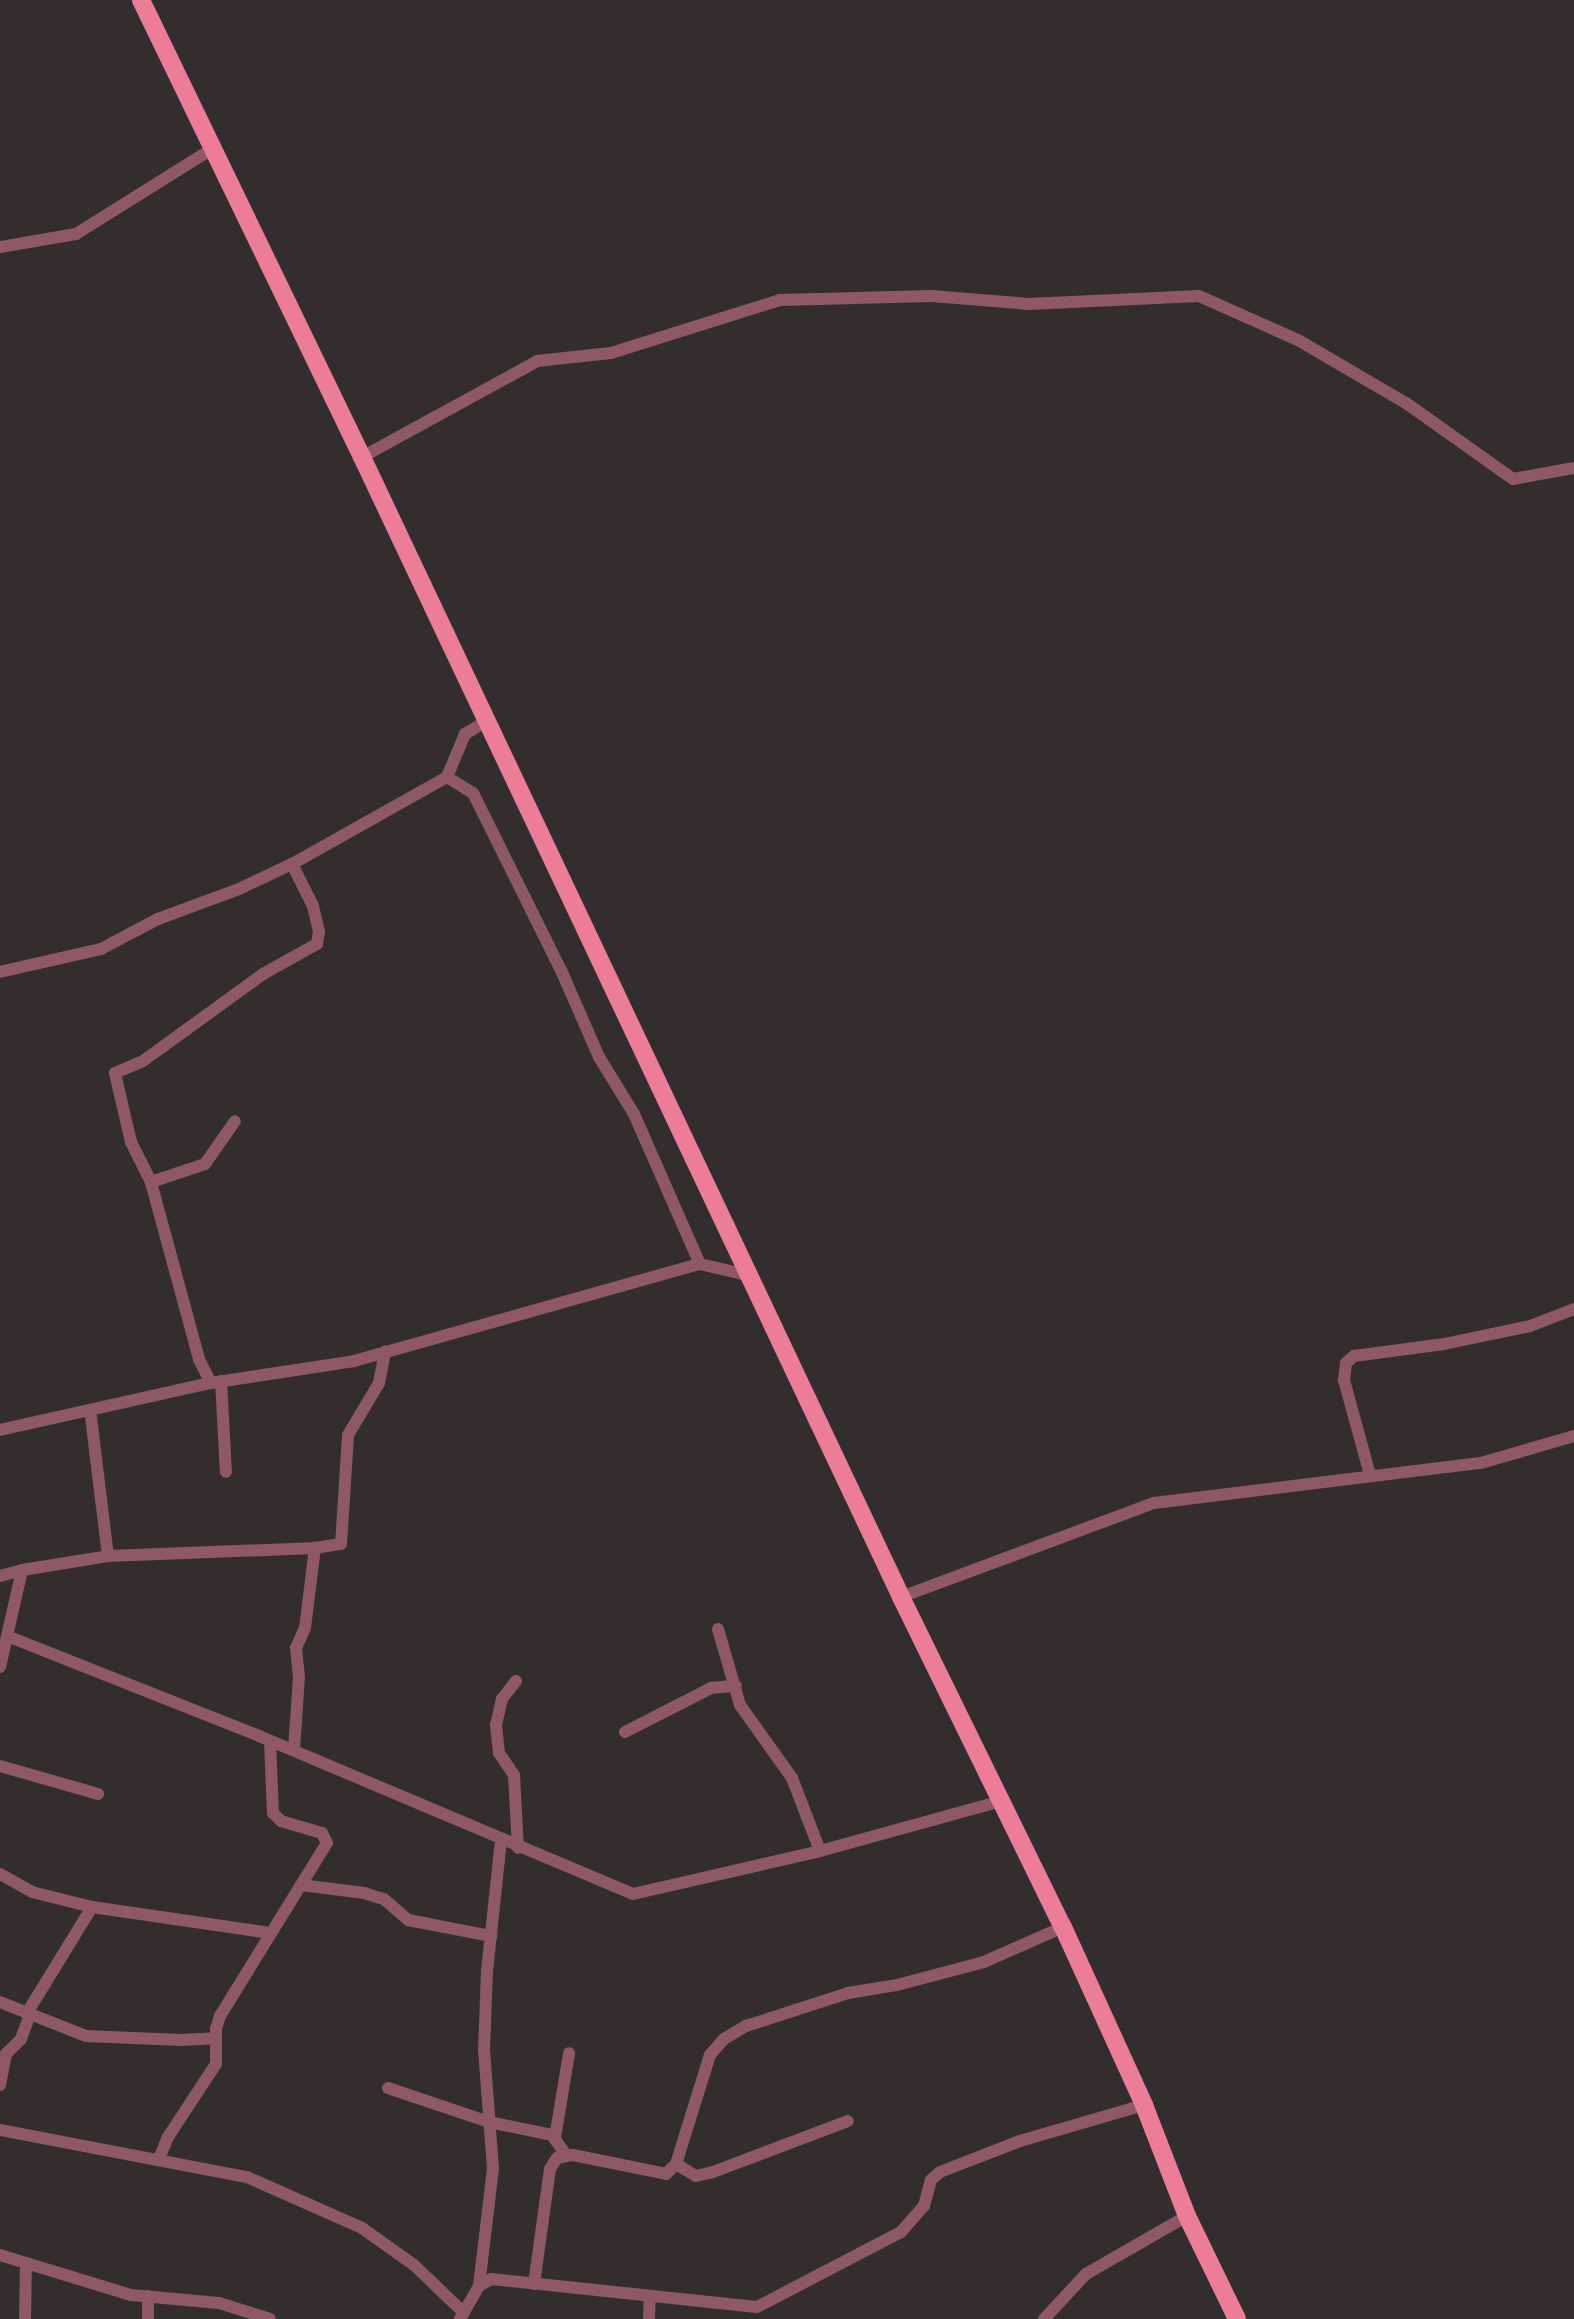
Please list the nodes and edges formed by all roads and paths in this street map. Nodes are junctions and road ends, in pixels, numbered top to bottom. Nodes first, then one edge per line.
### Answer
1 (141, 0) edge
2 (212, 149) junction
3 (0, 247) edge
4 (362, 457) junction
5 (1574, 468) edge
6 (485, 722) junction
7 (447, 777) junction
8 (292, 864) junction
9 (0, 972) edge
10 (235, 1121) dead end
11 (151, 1182) junction
12 (700, 1264) junction
13 (747, 1275) junction
14 (1574, 1309) edge
15 (385, 1352) junction
16 (216, 1382) junction
17 (90, 1410) junction
18 (0, 1430) edge
19 (1574, 1436) edge
20 (226, 1472) dead end
21 (1370, 1475) junction
22 (315, 1548) junction
23 (108, 1556) junction
24 (22, 1570) junction
25 (0, 1576) edge
26 (901, 1597) junction
27 (718, 1629) dead end
28 (7, 1636) junction
29 (0, 1667) edge
30 (516, 1681) dead end
31 (736, 1686) junction
32 (625, 1732) dead end
33 (270, 1741) junction
34 (294, 1750) junction
35 (0, 1766) edge
36 (98, 1794) dead end
37 (1002, 1801) junction
38 (501, 1841) junction
39 (518, 1848) junction
40 (820, 1851) junction
41 (0, 1874) edge
42 (301, 1885) junction
43 (92, 1907) junction
44 (1063, 1927) junction
45 (271, 1933) junction
46 (491, 1936) junction
47 (0, 2002) edge
48 (29, 2014) junction
49 (215, 2038) junction
50 (569, 2053) dead end
51 (0, 2085) edge
52 (388, 2088) dead end
53 (1144, 2105) junction
54 (848, 2121) dead end
55 (489, 2122) junction
56 (0, 2130) edge
57 (555, 2138) junction
58 (566, 2155) junction
59 (159, 2159) junction
60 (676, 2164) junction
61 (1187, 2216) junction
62 (0, 2255) edge
63 (26, 2263) junction
64 (534, 2284) junction
65 (479, 2286) junction
66 (148, 2296) junction
67 (650, 2296) junction
68 (462, 2316) edge
69 (25, 2319) edge
70 (148, 2319) edge
71 (270, 2319) edge
72 (649, 2319) edge
73 (1044, 2319) edge
74 (1237, 2319) edge

1 - 2 main road
2 - 3 street
2 - 4 main road
4 - 5 street
4 - 6 main road
6 - 7 street
6 - 13 main road
7 - 8 street
7 - 12 street
8 - 9 street
8 - 11 street
10 - 11 street
11 - 16 street
12 - 13 street
12 - 15 street
13 - 26 main road
14 - 21 street
15 - 16 street
15 - 22 street
16 - 17 street
16 - 20 street
17 - 18 street
17 - 23 street
19 - 21 street
21 - 26 street
22 - 23 street
22 - 34 street
23 - 24 street
24 - 25 street
24 - 28 street
26 - 37 main road
27 - 31 street
28 - 29 street
28 - 33 street
30 - 39 street
31 - 32 street
31 - 40 street
33 - 34 street
33 - 42 street
34 - 38 street
35 - 36 street
37 - 40 street
37 - 44 main road
38 - 39 street
38 - 46 street
39 - 40 street
41 - 43 street
42 - 45 street
42 - 46 street
43 - 45 street
43 - 48 street
44 - 53 main road
44 - 60 street
45 - 49 street
46 - 55 street
47 - 48 street
48 - 49 street
48 - 51 street
49 - 59 street
50 - 57 street
52 - 55 street
53 - 61 main road
53 - 67 street
54 - 60 street
55 - 57 street
55 - 65 street
56 - 59 street
57 - 58 street
58 - 60 street
58 - 64 street
59 - 68 street
61 - 73 street
61 - 74 main road
62 - 63 street
63 - 66 street
63 - 69 street
64 - 65 street
64 - 67 street
65 - 68 street
66 - 70 street
66 - 71 street
67 - 72 street

